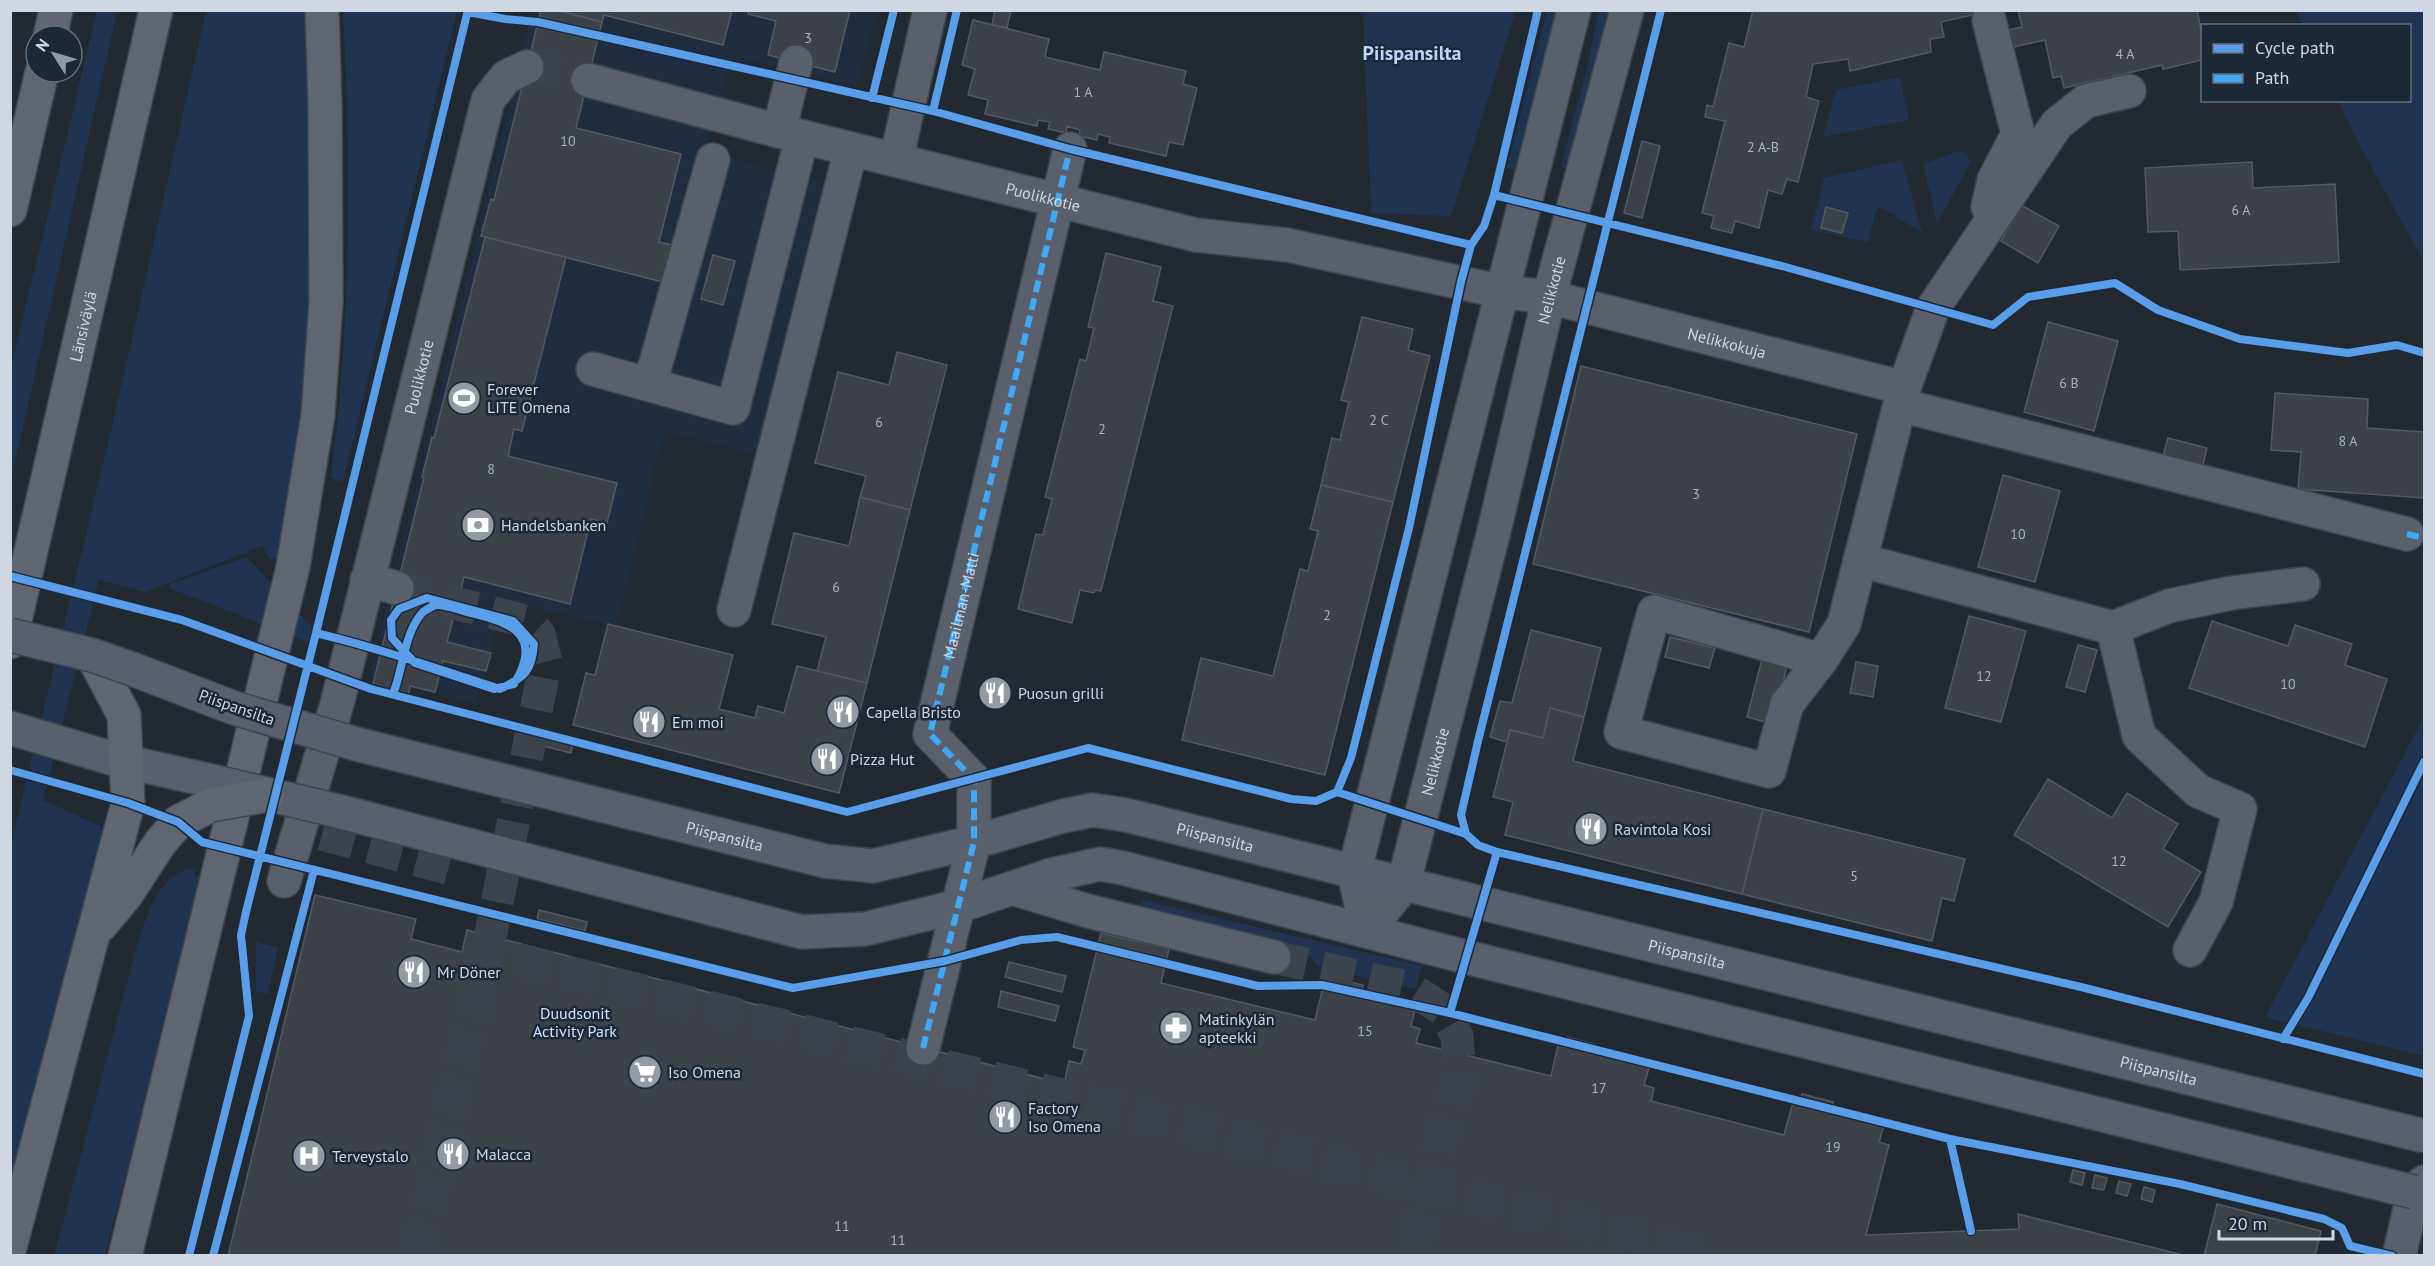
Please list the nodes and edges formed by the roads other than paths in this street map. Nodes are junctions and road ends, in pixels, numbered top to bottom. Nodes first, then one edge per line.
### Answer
1 (156, 10) edge
2 (322, 10) edge
3 (930, 10) edge
4 (1574, 10) edge
5 (1627, 10) edge
6 (1989, 20) dead end
7 (796, 62) dead end
8 (527, 67) tunnel mouth
9 (588, 80) tunnel mouth
10 (39, 84) edge
11 (2129, 91) dead end
12 (791, 134) junction
13 (851, 149) junction
14 (1070, 149) dead end
15 (713, 160) dead end
16 (896, 160) junction
17 (1057, 200) junction
18 (10, 210) edge
19 (1982, 236) junction
20 (1503, 292) junction
21 (1549, 297) junction
22 (593, 369) dead end
23 (651, 384) junction
24 (1902, 396) junction
25 (2407, 534) dead end
26 (1860, 560) junction
27 (2303, 585) dead end
28 (734, 610) dead end
29 (2113, 628) junction
30 (10, 635) edge
31 (10, 642) edge
32 (92, 655) junction
33 (1821, 660) junction
34 (10, 728) edge
35 (121, 761) junction
36 (213, 794) junction
37 (268, 795) joint
38 (320, 825) junction
39 (974, 842) junction
40 (1354, 873) junction
41 (284, 881) dead end
42 (1403, 886) junction
43 (1012, 888) junction
44 (959, 906) junction
45 (1367, 931) junction
46 (93, 933) junction
47 (2190, 950) dead end
48 (1274, 957) tunnel mouth
49 (923, 1048) dead end
50 (2424, 1136) edge
51 (2421, 1190) edge
52 (10, 1246) edge
53 (125, 1256) edge
54 (2399, 1256) edge

1 - 31 highway, Länsiväylä
2 - 53 highway
3 - 16 street
4 - 20 street
5 - 21 street, Nelikkotie
6 - 19 street
7 - 12 street
8 - 38 street, Puolikkotie
9 - 12 street, Puolikkotie
10 - 18 highway
11 - 19 street
12 - 13 street, Puolikkotie
12 - 23 street
13 - 16 street, Puolikkotie
13 - 28 street
14 - 17 street, Maailman-Matti
15 - 23 street
16 - 17 street, Puolikkotie
17 - 20 street, Puolikkotie
17 - 39 street, Maailman-Matti
19 - 24 street
20 - 21 street, Puolikkotie
20 - 40 street
21 - 24 street, Nelikkokuja
21 - 42 street, Nelikkotie
22 - 23 street
24 - 25 street, Nelikkokuja
24 - 26 street
26 - 29 street
26 - 33 street
27 - 29 street
29 - 47 street
30 - 32 main road, Piispansilta, bridge
32 - 35 highway
32 - 39 main road, Piispansilta, bridge
33 - 33 street
34 - 35 main road
35 - 36 main road
35 - 46 highway
36 - 37 highway, bridge
36 - 46 highway
37 - 38 main road, bridge
38 - 41 street, Puolikkotie
38 - 44 main road
39 - 40 main road, Piispansilta
39 - 44 street, Maailman-Matti
40 - 42 main road, Piispansilta
40 - 45 street
42 - 45 street, Nelikkotie
42 - 50 main road, Piispansilta, bridge
43 - 44 main road
43 - 45 main road
43 - 48 street
44 - 49 street, Maailman-Matti
45 - 51 main road, bridge
46 - 52 highway
51 - 54 main road

